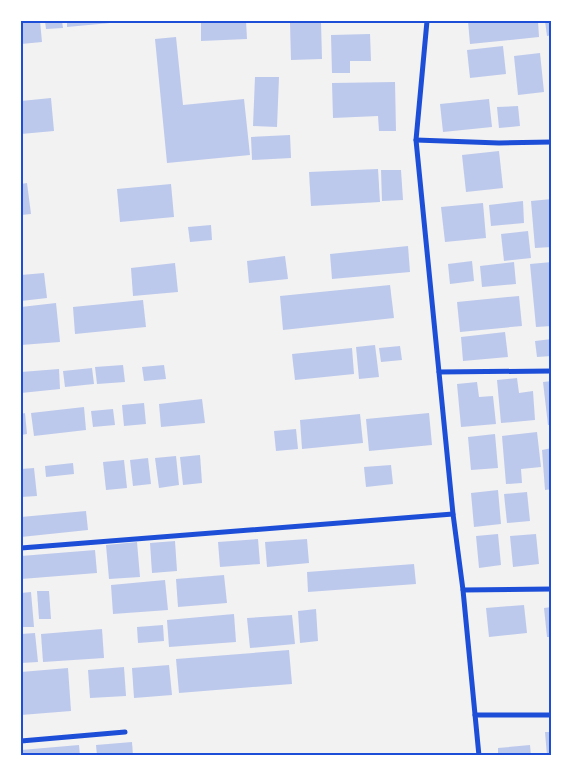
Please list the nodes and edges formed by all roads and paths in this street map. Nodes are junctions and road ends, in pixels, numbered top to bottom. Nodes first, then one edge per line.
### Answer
1 (427, 21) edge
2 (416, 140) junction
3 (552, 142) edge
4 (439, 372) junction
5 (552, 372) edge
6 (453, 514) junction
7 (21, 548) edge
8 (552, 589) edge
9 (463, 590) junction
10 (475, 714) junction
11 (552, 715) edge
12 (125, 732) dead end
13 (21, 741) edge
14 (479, 756) edge

1 - 2 street
2 - 3 street
2 - 4 street
4 - 5 street
4 - 6 street
6 - 7 street
6 - 9 street
8 - 9 street
9 - 10 street
10 - 11 street
10 - 14 street
12 - 13 street

